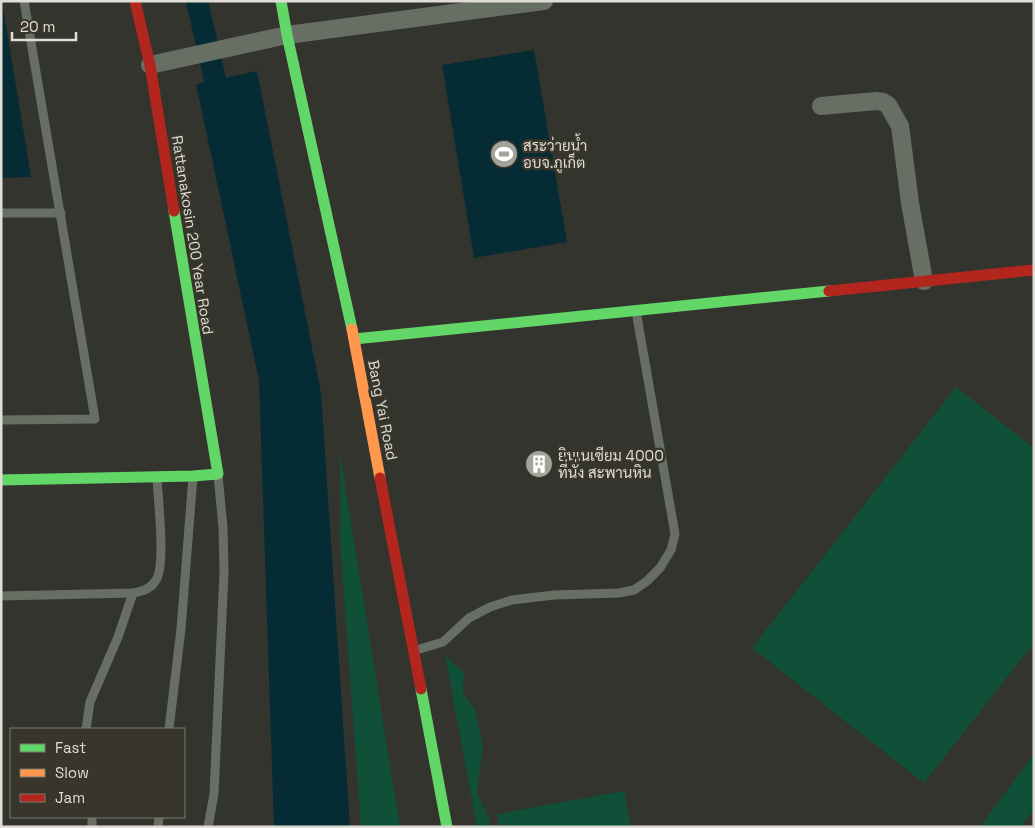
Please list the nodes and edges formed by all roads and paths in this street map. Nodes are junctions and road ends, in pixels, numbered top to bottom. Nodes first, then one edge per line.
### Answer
1 (24, 1) edge
2 (135, 1) edge
3 (281, 1) edge
4 (544, 1) edge
5 (287, 35) junction
6 (150, 65) junction
7 (821, 106) dead end
8 (1, 213) edge
9 (61, 213) junction
10 (1034, 270) edge
11 (924, 281) junction
12 (636, 311) junction
13 (354, 339) junction
14 (1, 420) edge
15 (218, 474) junction
16 (156, 476) junction
17 (193, 476) junction
18 (1, 480) edge
19 (133, 593) junction
20 (1, 596) edge
21 (414, 651) junction
22 (86, 728) edge
23 (169, 728) edge
24 (208, 827) edge
25 (447, 827) edge

1 - 9 lane
2 - 6 street, Rattanakosin 200 Year Road
3 - 5 street, Bang Yai Road
4 - 5 street
5 - 6 street
5 - 13 street, Bang Yai Road
6 - 15 street, Rattanakosin 200 Year Road
7 - 11 street
8 - 9 lane
9 - 14 lane
10 - 11 street
11 - 12 street
12 - 13 street
12 - 21 lane
13 - 21 street, Bang Yai Road
15 - 17 street
15 - 24 lane
16 - 17 street
16 - 18 street
16 - 19 lane
17 - 23 lane
19 - 20 lane
19 - 22 lane
21 - 25 street, Bang Yai Road

